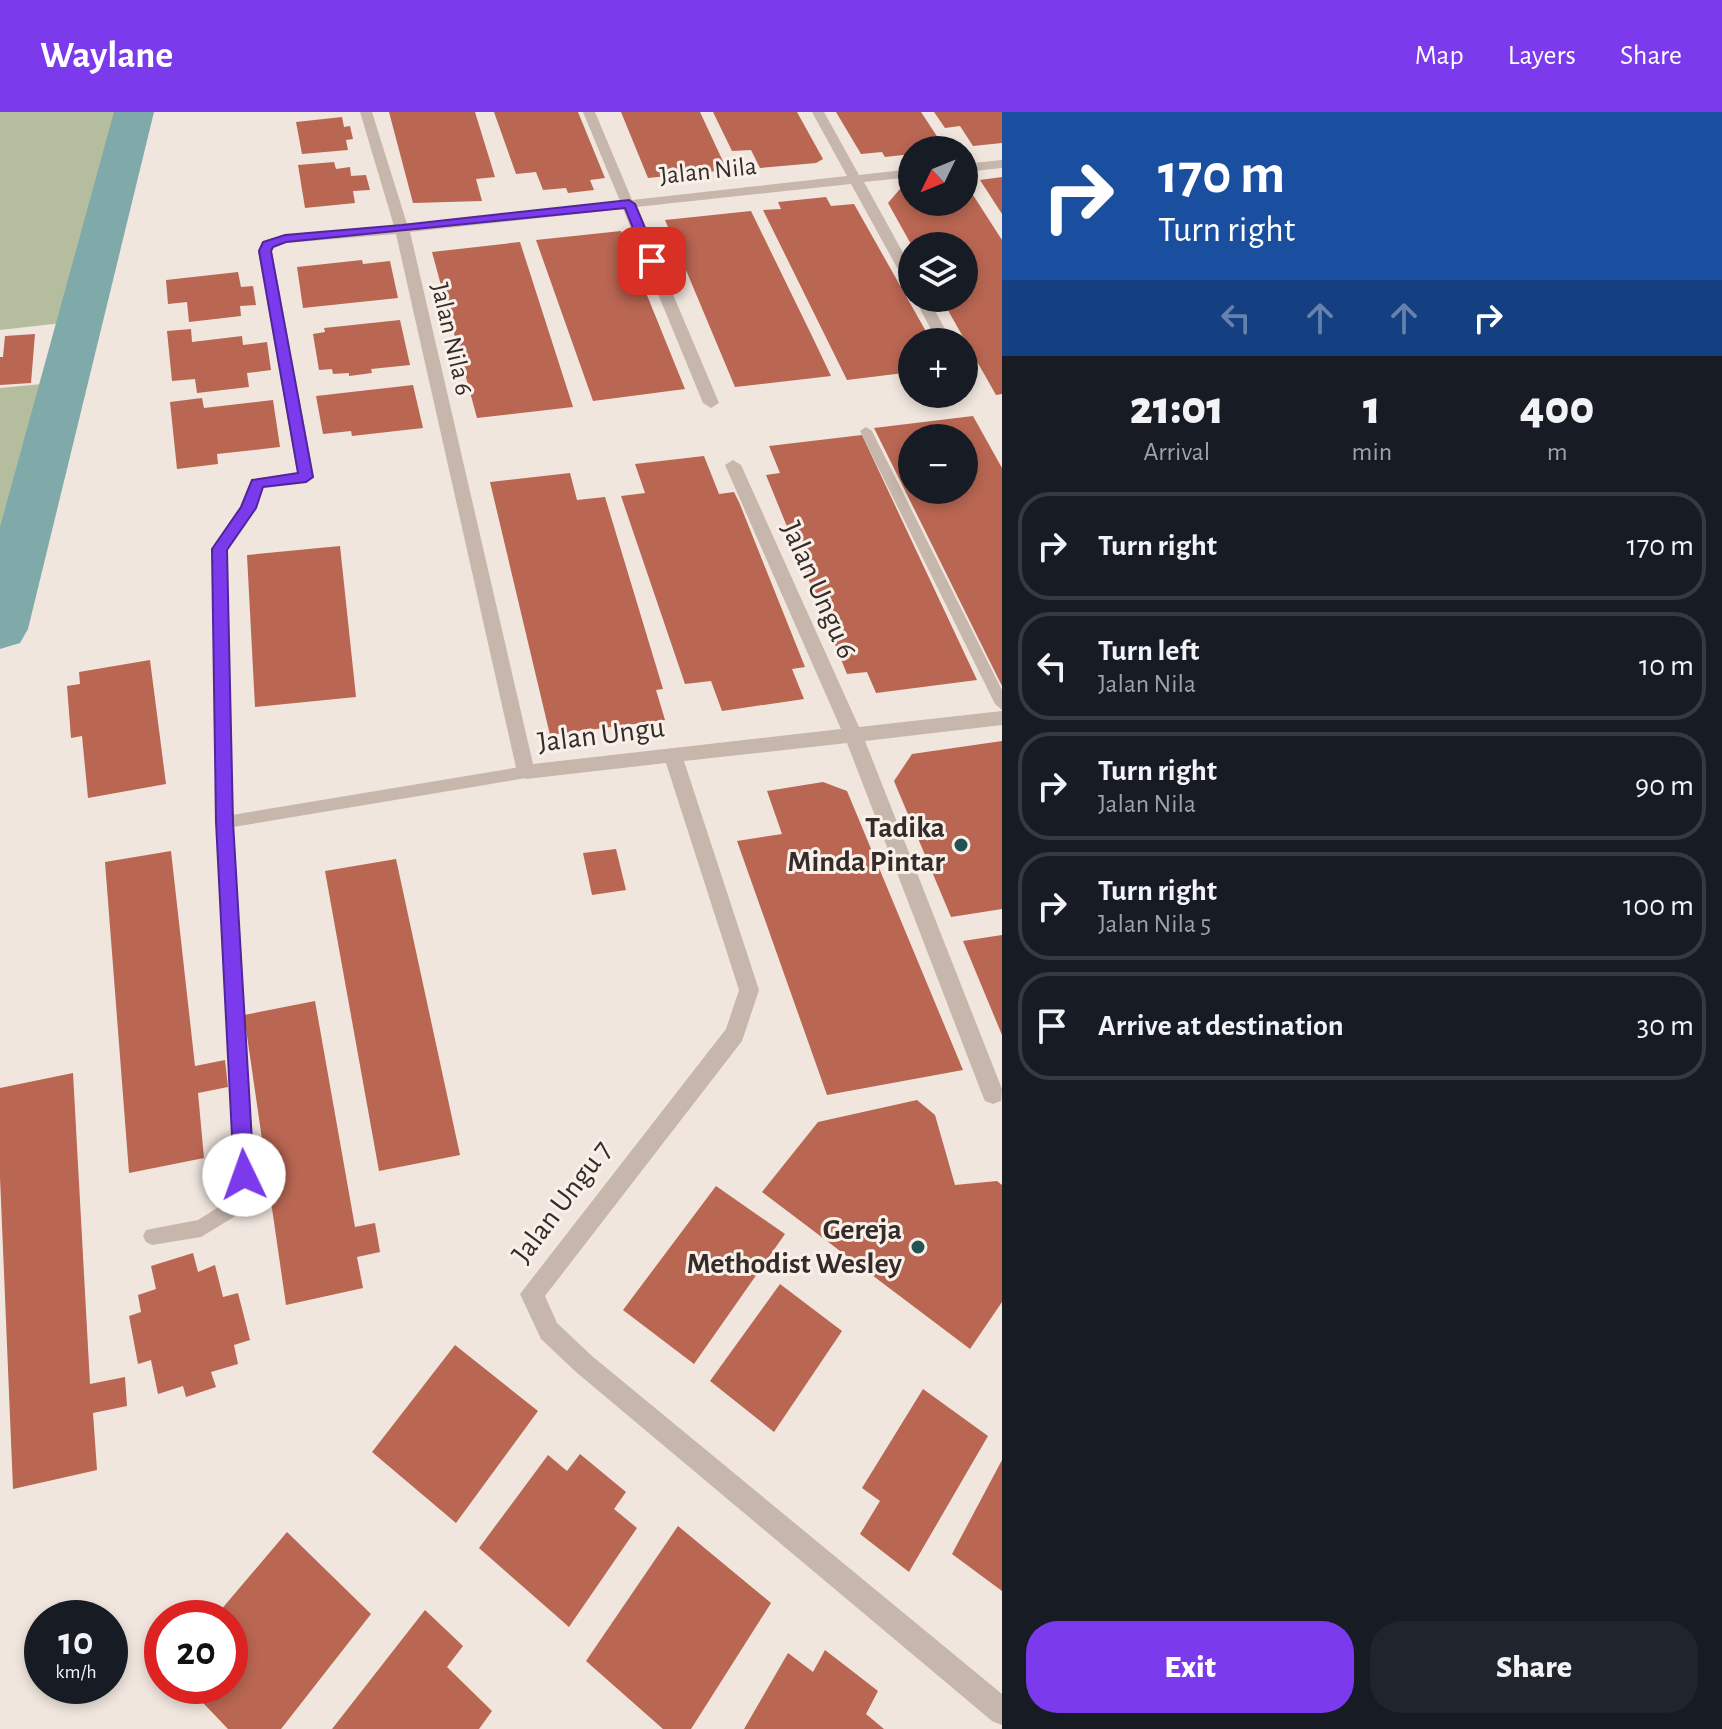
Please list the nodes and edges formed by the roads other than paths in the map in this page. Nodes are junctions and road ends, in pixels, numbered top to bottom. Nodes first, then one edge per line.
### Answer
1 (366, 112) edge
2 (589, 112) edge
3 (818, 112) edge
4 (1002, 164) edge
5 (978, 167) edge
6 (898, 174) edge
7 (855, 179) junction
8 (629, 204) junction
9 (402, 229) junction
10 (898, 257) edge
11 (711, 403) dead end
12 (866, 431) dead end
13 (454, 460) joint
14 (733, 465) dead end
15 (306, 477) joint
16 (1002, 704) edge
17 (1002, 718) edge
18 (854, 737) junction
19 (673, 755) junction
20 (526, 772) junction
21 (225, 822) junction
22 (993, 1094) dead end
23 (152, 1236) dead end
24 (1002, 1711) edge

1 - 9 street, Jalan Nila 6
2 - 8 street
3 - 7 street
4 - 5 street
6 - 7 street, Jalan Nila
7 - 8 street, Jalan Nila
7 - 10 street
8 - 9 street, Jalan Nila
8 - 11 street
9 - 13 street, Jalan Nila 6
9 - 15 street, Jalan Nila
12 - 16 lane
13 - 20 street, Jalan Ungu
14 - 18 street, Jalan Ungu 6
15 - 21 lane
17 - 18 street, Jalan Ungu
18 - 19 street, Jalan Ungu
18 - 22 street, Jalan Ungu 6
19 - 20 street, Jalan Ungu
19 - 24 street, Jalan Ungu 7
20 - 21 lane
21 - 23 lane

